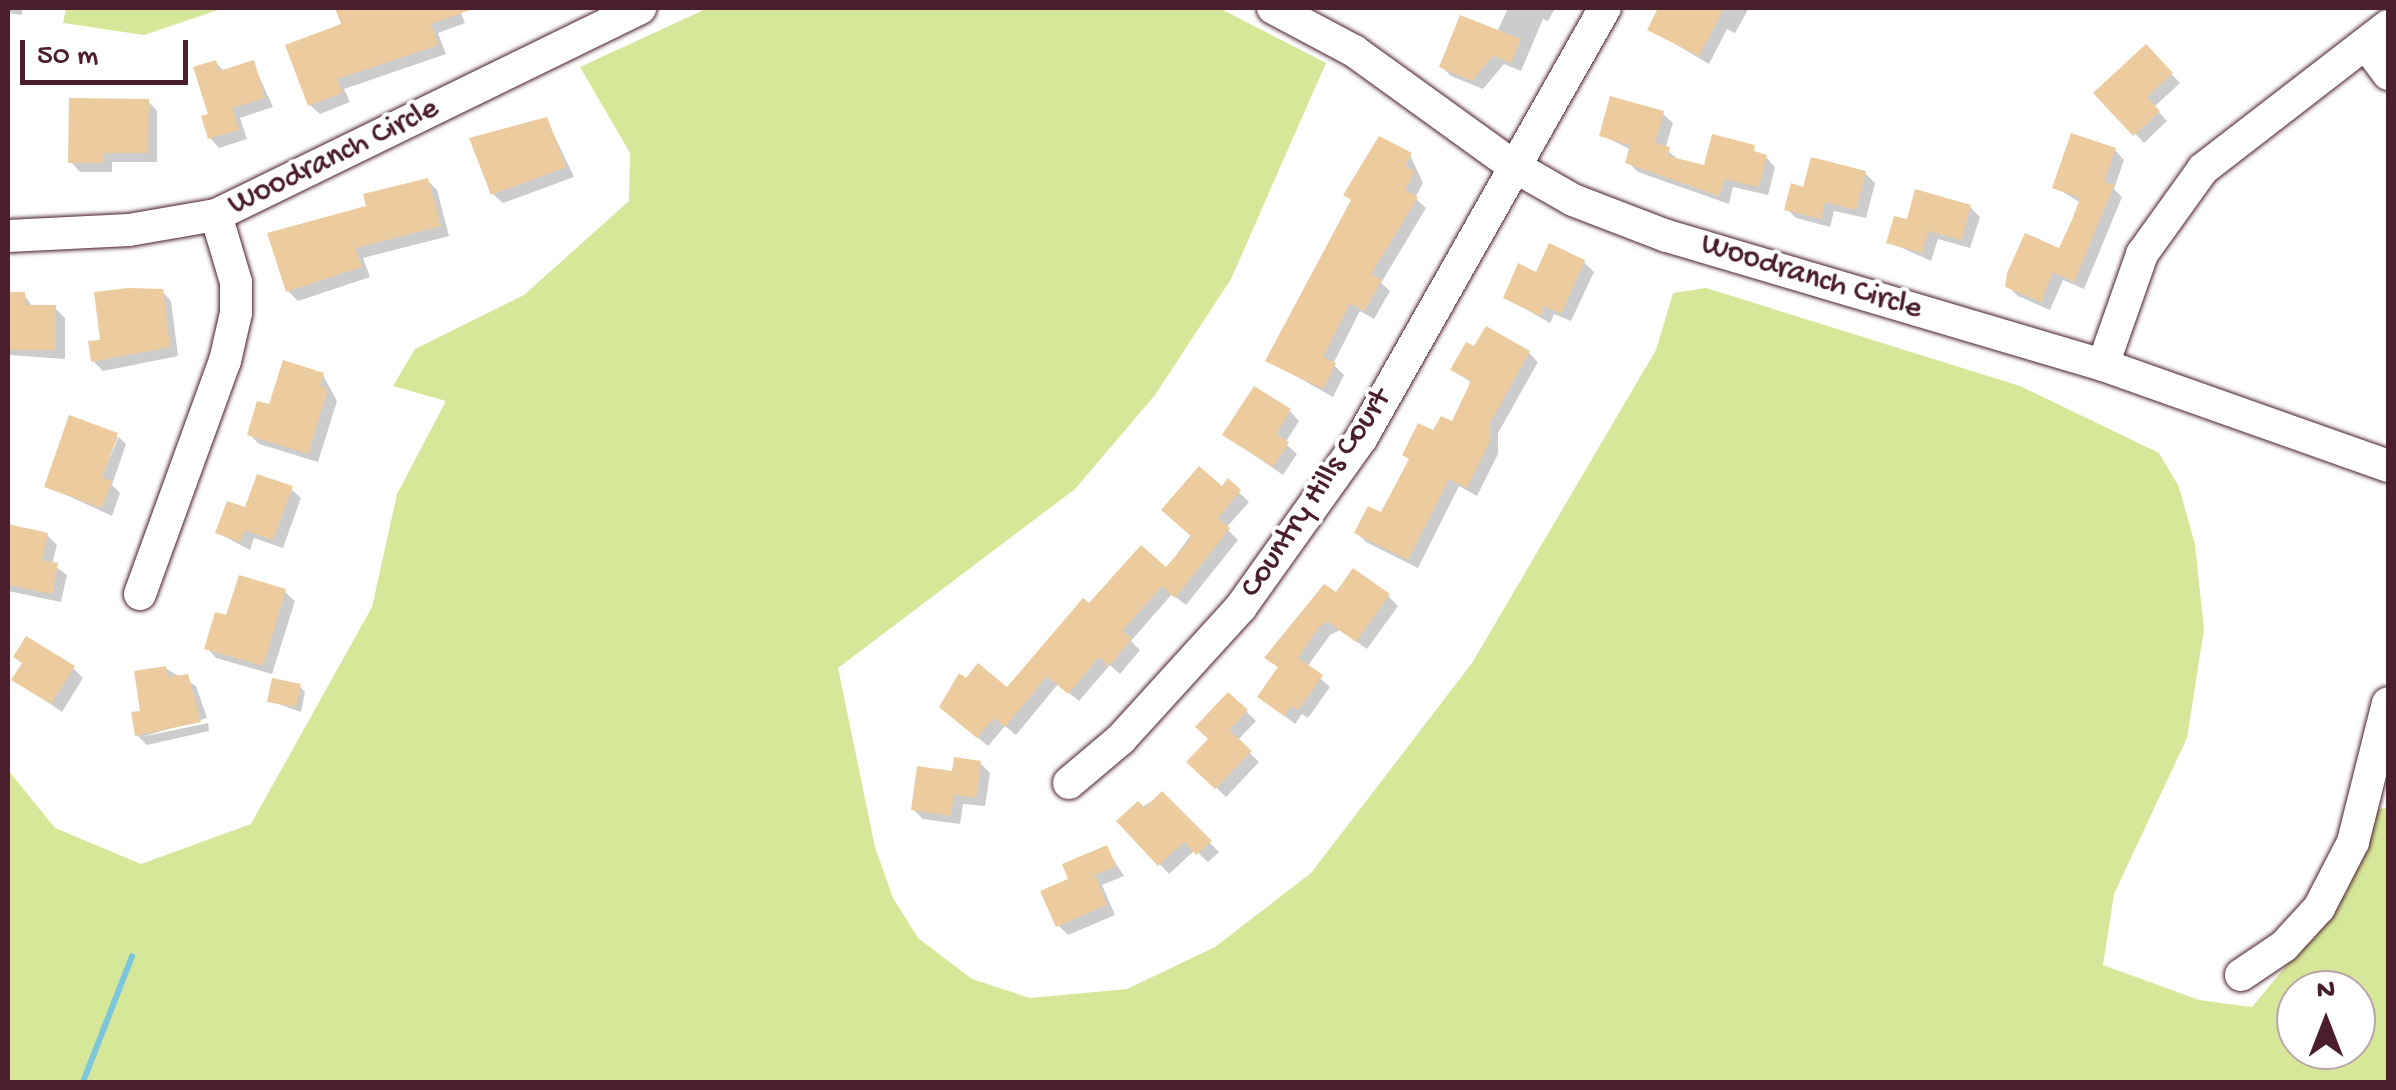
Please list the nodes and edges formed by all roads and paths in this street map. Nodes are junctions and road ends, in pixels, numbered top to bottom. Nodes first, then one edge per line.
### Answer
1 (640, 8) edge
2 (1273, 8) edge
3 (1605, 8) edge
4 (2378, 36) edge
5 (2388, 74) edge
6 (1512, 165) junction
7 (216, 215) junction
8 (8, 236) edge
9 (2103, 365) junction
10 (2388, 466) edge
11 (140, 594) dead end
12 (2388, 704) edge
13 (1069, 783) dead end
14 (2241, 974) dead end

1 - 7 street, Woodranch Circle
2 - 6 street, Woodranch Circle
3 - 6 street, Country Hills Court
4 - 5 street
4 - 9 street
6 - 9 street, Woodranch Circle
6 - 13 street, Country Hills Court
7 - 8 street, Woodranch Circle
7 - 11 street
9 - 10 street, Woodranch Circle
12 - 14 street

